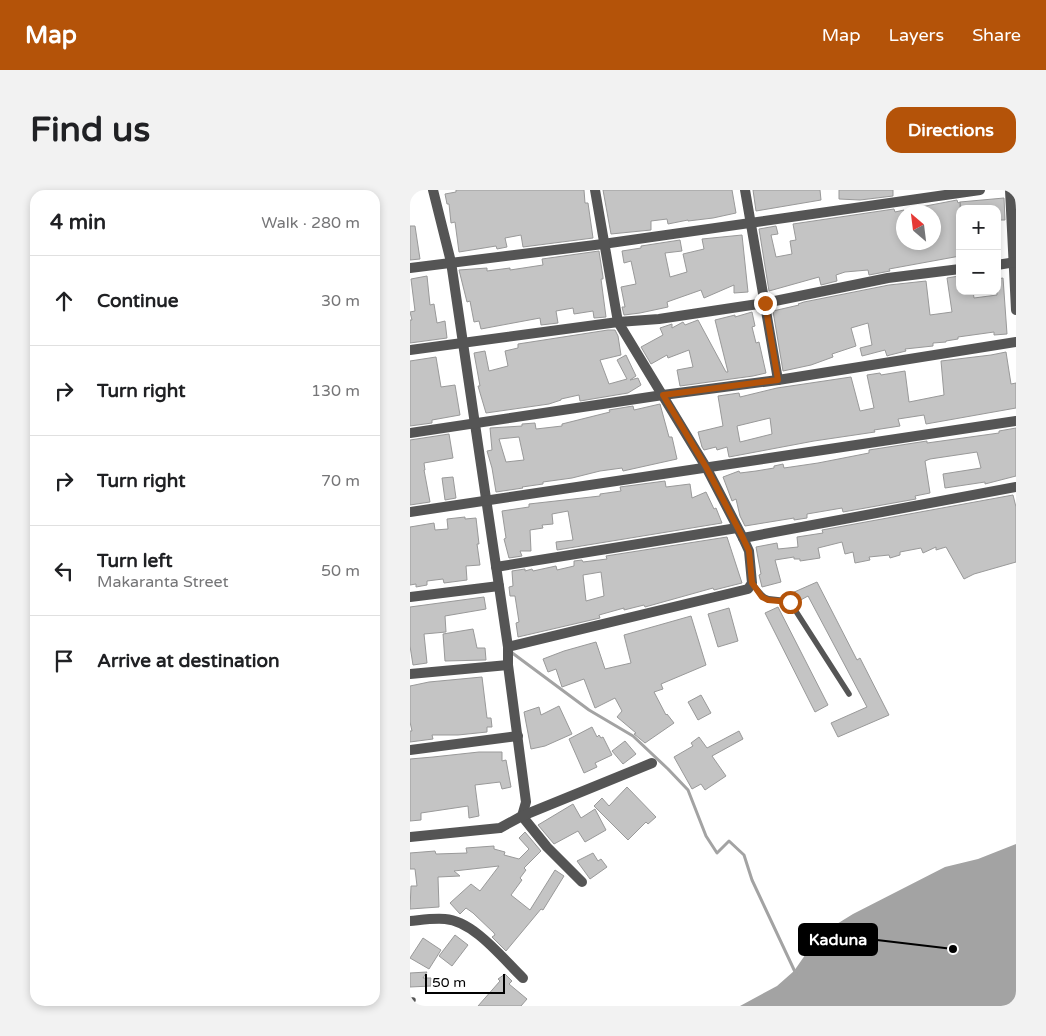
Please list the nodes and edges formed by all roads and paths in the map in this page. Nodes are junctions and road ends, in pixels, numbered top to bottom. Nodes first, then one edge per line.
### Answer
1 (433, 190) edge
2 (595, 190) edge
3 (746, 190) edge
4 (980, 190) edge
5 (1010, 190) edge
6 (750, 222) junction
7 (603, 244) junction
8 (451, 262) junction
9 (1014, 263) edge
10 (1001, 265) edge
11 (410, 268) edge
12 (956, 270) edge
13 (765, 303) junction
14 (1016, 310) edge
15 (618, 322) junction
16 (462, 342) junction
17 (1016, 342) edge
18 (410, 350) edge
19 (778, 380) junction
20 (663, 395) junction
21 (1016, 421) edge
22 (474, 424) junction
23 (410, 433) edge
24 (706, 467) junction
25 (1016, 487) edge
26 (487, 501) junction
27 (410, 512) edge
28 (737, 528) junction
29 (743, 538) junction
30 (496, 568) junction
31 (752, 583) junction
32 (499, 586) junction
33 (410, 597) edge
34 (508, 647) junction
35 (508, 665) junction
36 (410, 674) edge
37 (849, 694) dead end
38 (518, 736) junction
39 (410, 750) edge
40 (652, 763) dead end
41 (522, 816) junction
42 (410, 837) edge
43 (582, 882) dead end
44 (410, 921) edge
45 (523, 978) dead end

1 - 8 street
2 - 7 street
3 - 6 street
4 - 6 street
5 - 9 street
6 - 7 street
6 - 13 street
7 - 8 street
7 - 15 street
8 - 11 street
8 - 16 street
9 - 10 street
9 - 14 street
12 - 13 street
13 - 15 street
13 - 19 street
15 - 16 street
15 - 20 street
16 - 18 street
16 - 22 street
17 - 19 street
19 - 20 street
20 - 22 street
20 - 24 street
21 - 24 street
22 - 23 street
22 - 26 street
24 - 26 street
24 - 28 street
25 - 29 street
26 - 27 street
26 - 30 street
28 - 29 street
28 - 30 street
29 - 31 street
30 - 32 street
31 - 34 street
31 - 37 lane
32 - 33 street
32 - 34 street
34 - 35 street
35 - 36 street
35 - 38 street
38 - 39 street
38 - 41 street
40 - 41 street
41 - 42 street
41 - 43 street
44 - 45 street

